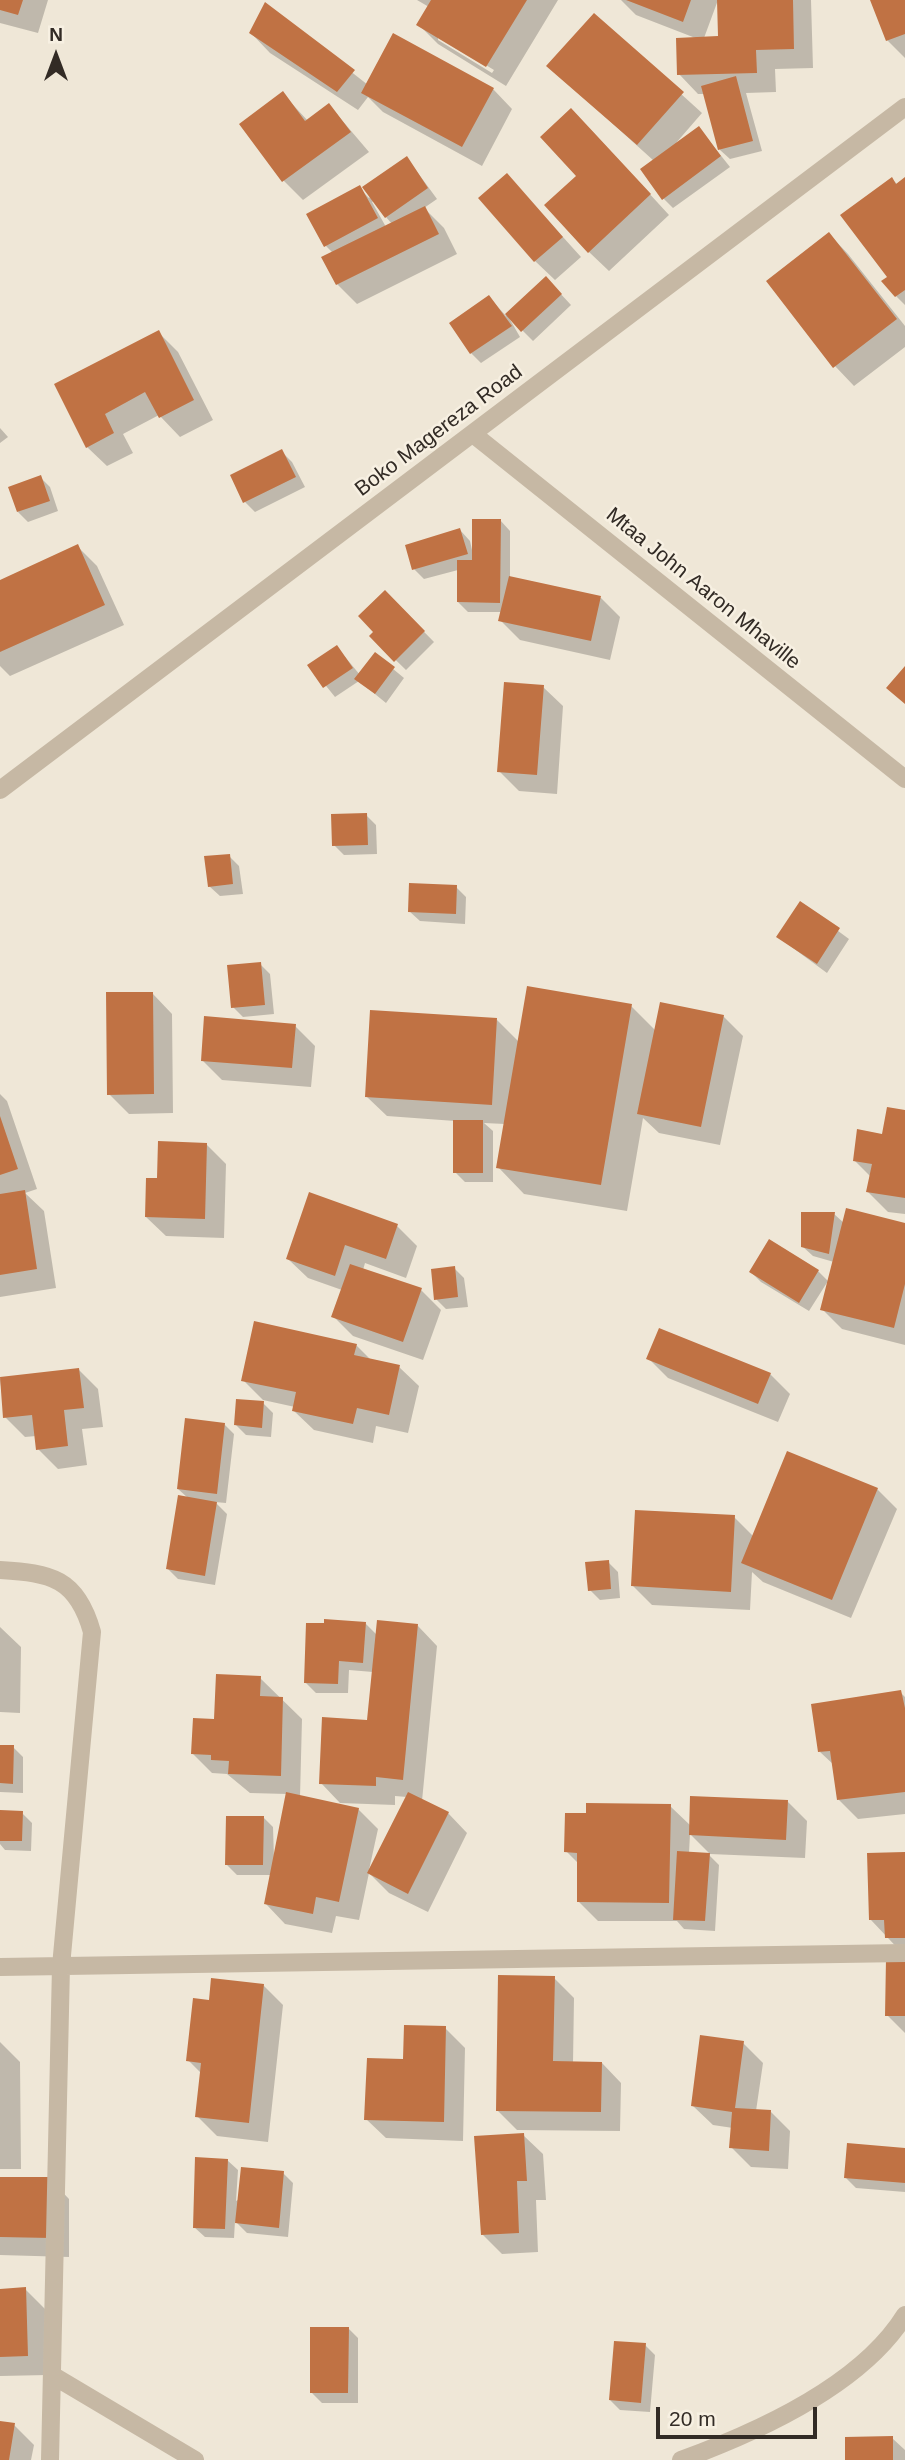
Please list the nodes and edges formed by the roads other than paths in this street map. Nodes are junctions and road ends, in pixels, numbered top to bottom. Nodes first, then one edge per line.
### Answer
1 (905, 107) edge
2 (472, 434) junction
3 (905, 779) edge
4 (0, 790) edge
5 (0, 1570) edge
6 (905, 1953) edge
7 (61, 1966) junction
8 (0, 1967) edge
9 (905, 2315) edge
10 (52, 2375) junction
11 (50, 2460) edge
12 (195, 2460) edge
13 (681, 2460) edge

1 - 2 street, Boko Magereza Road
2 - 3 street, Mtaa John Aaron Mhaville
2 - 4 street, Boko Magereza Road
5 - 7 street
6 - 7 street
7 - 8 street
7 - 10 street
9 - 13 street
10 - 11 street
10 - 12 street

